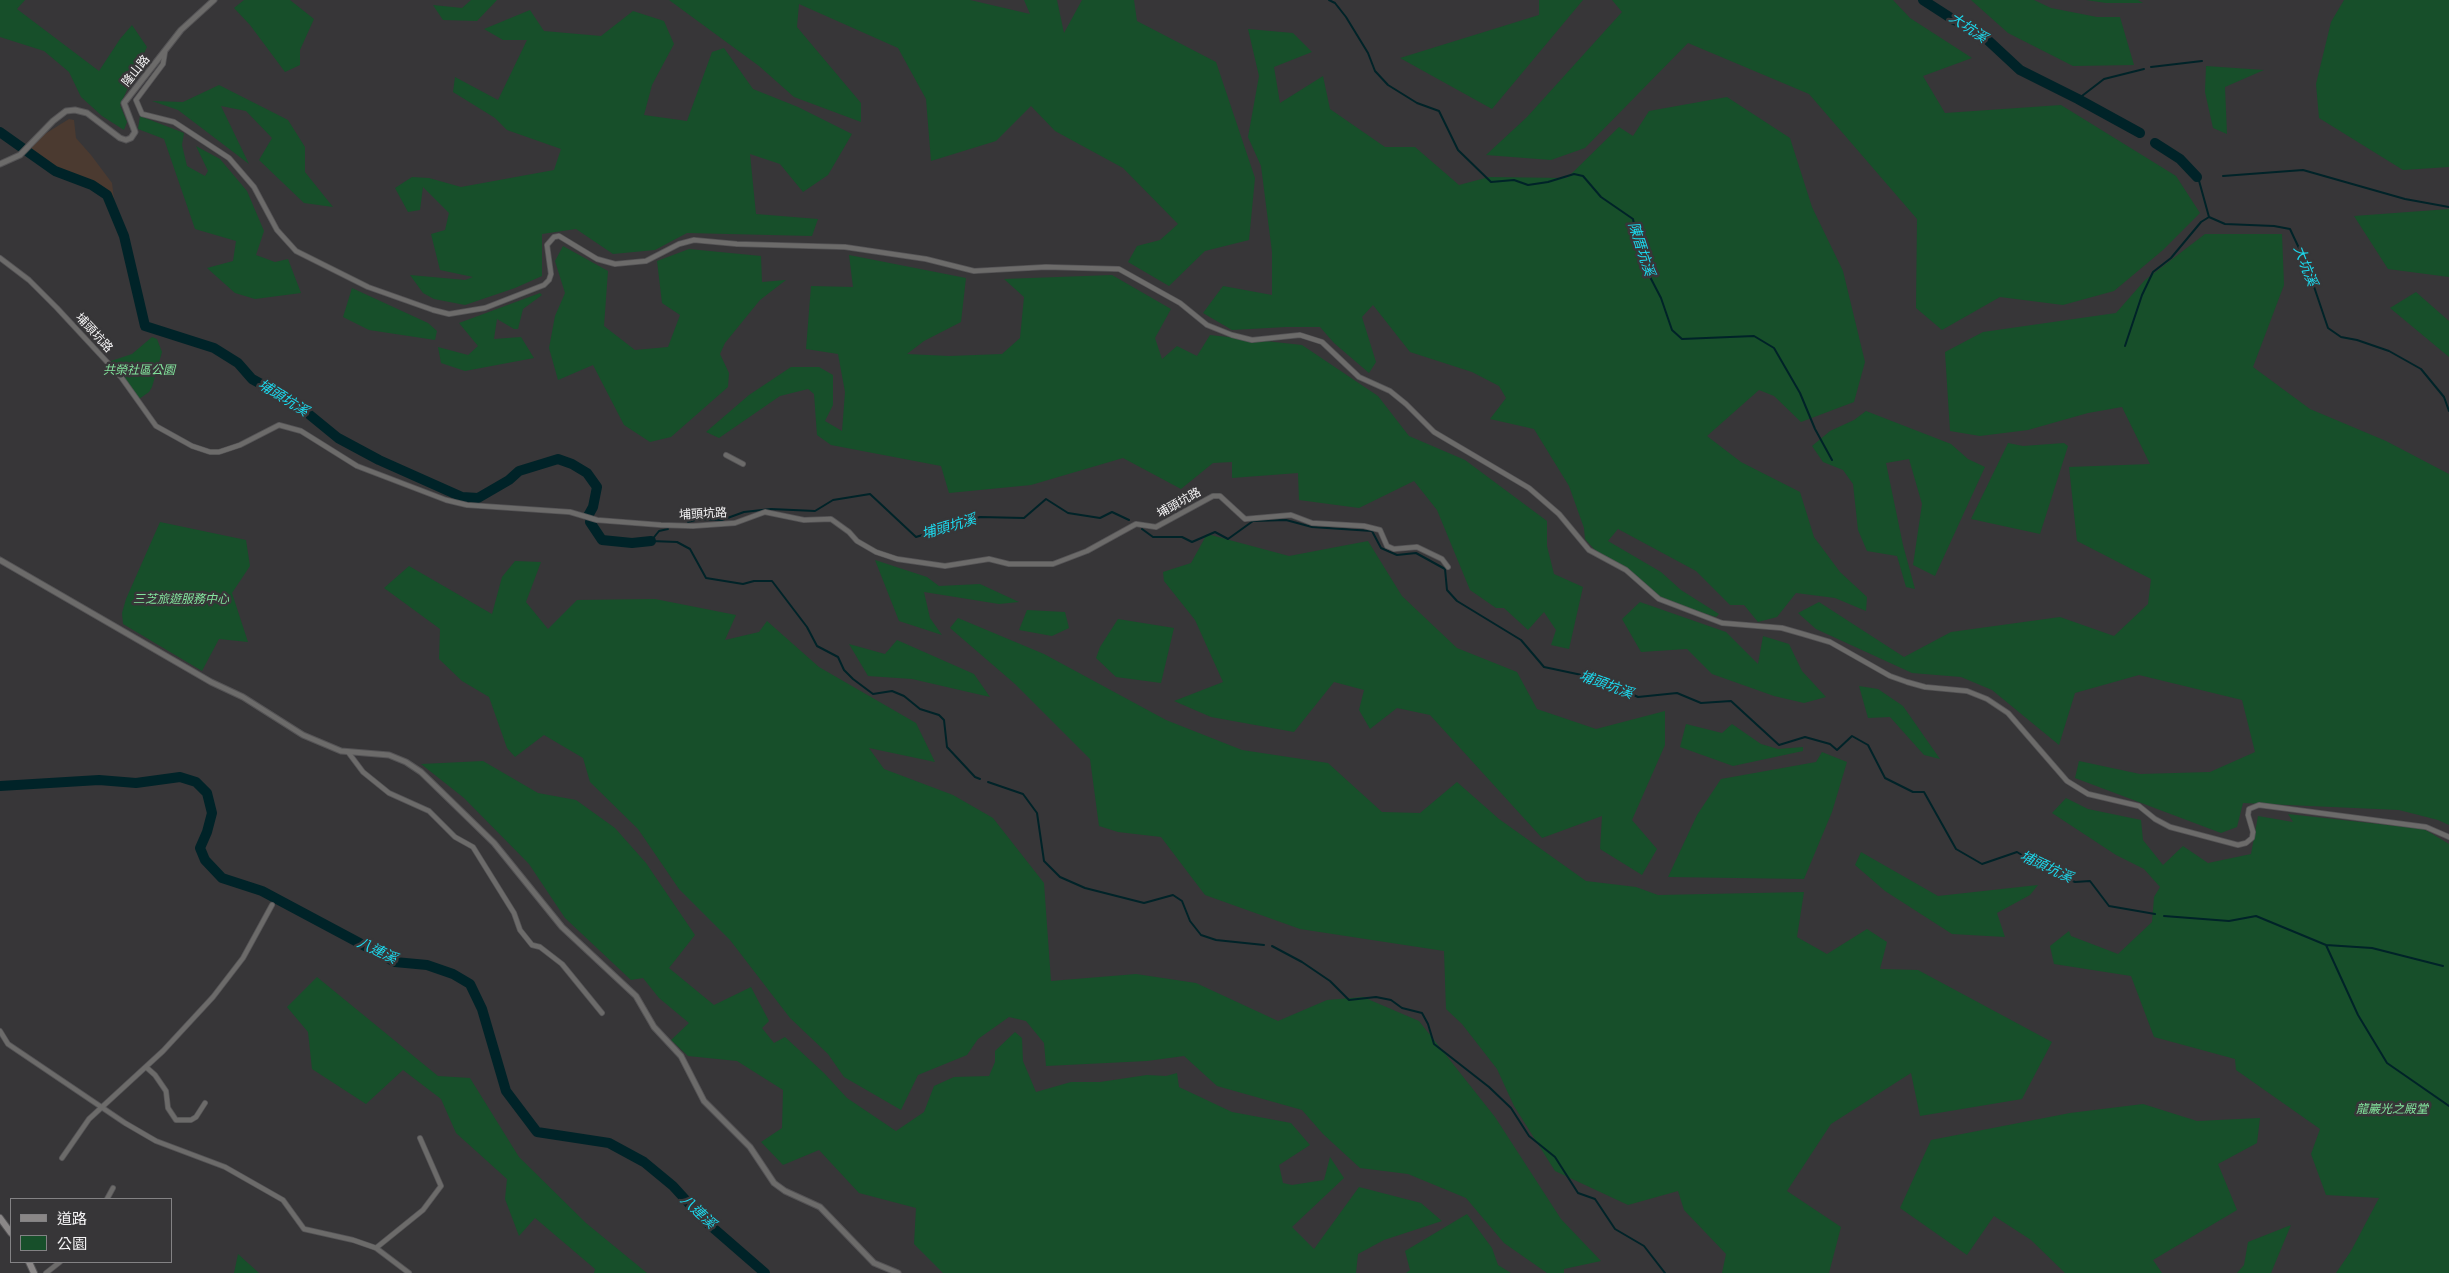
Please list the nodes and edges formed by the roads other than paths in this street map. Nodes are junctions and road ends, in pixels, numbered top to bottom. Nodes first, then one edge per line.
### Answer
1 (214, 0) edge
2 (165, 52) junction
3 (0, 164) edge
4 (0, 258) edge
5 (726, 455) dead end
6 (743, 464) dead end
7 (0, 560) edge
8 (1448, 567) dead end
9 (348, 752) junction
10 (2449, 837) edge
11 (272, 905) dead end
12 (602, 1013) dead end
13 (0, 1031) edge
14 (146, 1067) junction
15 (205, 1103) dead end
16 (103, 1106) junction
17 (420, 1138) dead end
18 (62, 1158) dead end
19 (113, 1188) dead end
20 (108, 1198) edge
21 (0, 1218) edge
22 (10, 1232) edge
23 (376, 1248) junction
24 (59, 1263) edge
25 (46, 1273) edge
26 (409, 1273) edge
27 (898, 1273) edge

1 - 2 street, 隆山路
2 - 3 street, 隆山路
2 - 10 street
4 - 8 street, 埔頭坑路
5 - 6 street
7 - 9 street
9 - 12 street
9 - 27 street
11 - 14 street
13 - 16 street
14 - 15 street
14 - 16 street
16 - 18 street
16 - 23 street
17 - 23 street
19 - 20 street
21 - 22 main road
23 - 26 street
24 - 25 street

